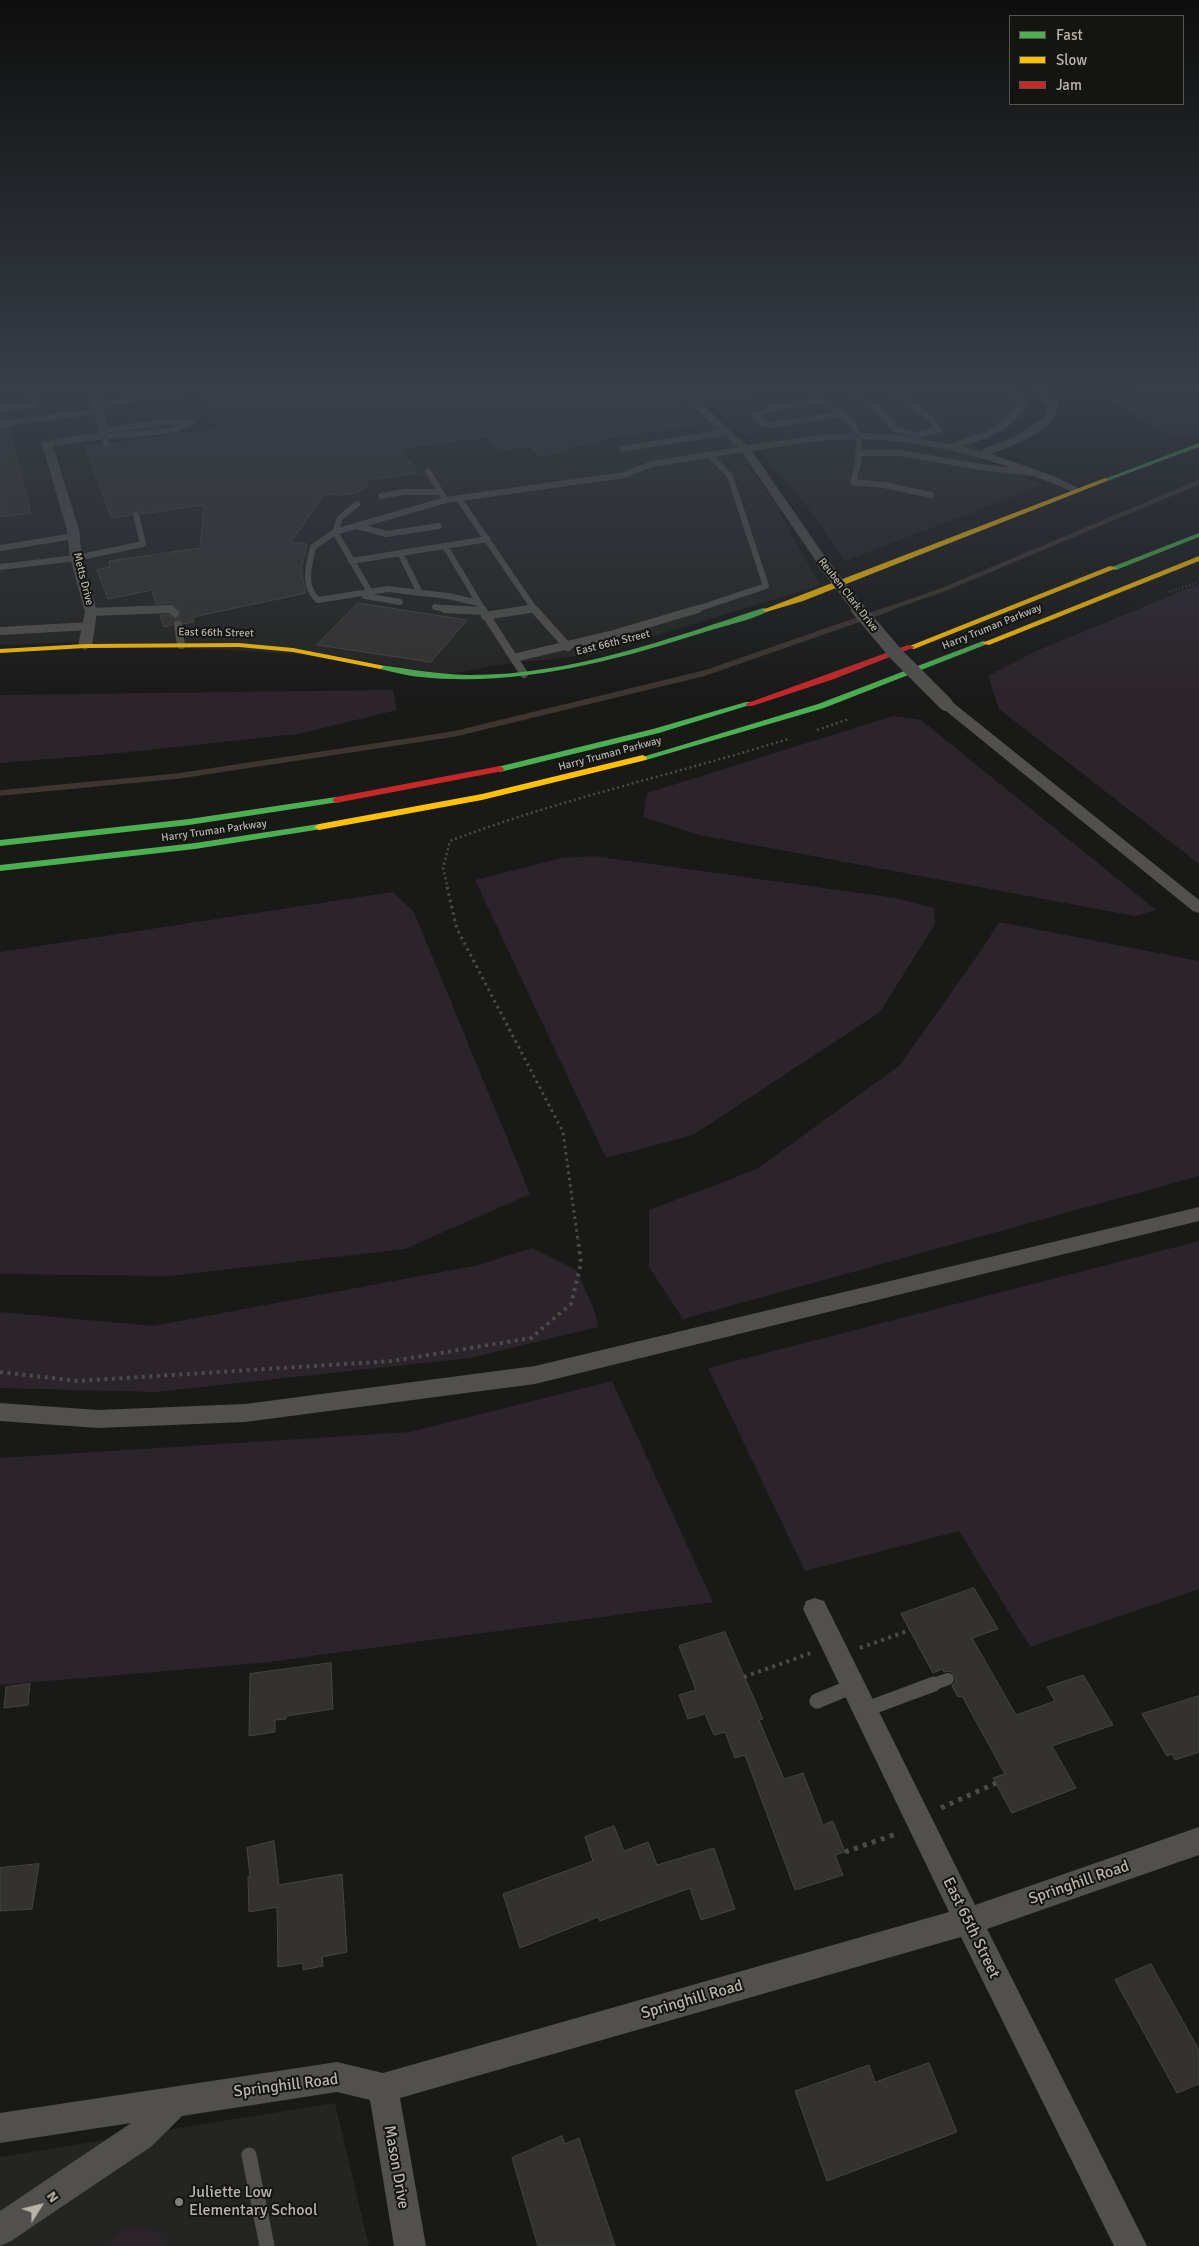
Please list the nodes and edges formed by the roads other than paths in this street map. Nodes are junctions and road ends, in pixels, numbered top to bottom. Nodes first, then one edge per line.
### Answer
1 (62, 494) edge
2 (393, 494) edge
3 (442, 494) edge
4 (495, 494) edge
5 (737, 494) edge
6 (776, 494) edge
7 (925, 494) edge
8 (1067, 494) edge
9 (931, 495) dead end
10 (380, 496) dead end
11 (459, 499) junction
12 (446, 500) junction
13 (358, 504) dead end
14 (136, 514) dead end
15 (357, 526) junction
16 (439, 526) dead end
17 (336, 532) junction
18 (1199, 535) edge
19 (74, 536) junction
20 (488, 538) junction
21 (444, 546) junction
22 (0, 548) edge
23 (400, 553) junction
24 (76, 558) junction
25 (1199, 558) edge
26 (351, 561) junction
27 (824, 564) joint
28 (0, 567) edge
29 (370, 592) junction
30 (420, 593) junction
31 (354, 594) junction
32 (400, 602) dead end
33 (480, 603) junction
34 (435, 607) dead end
35 (533, 608) junction
36 (91, 612) junction
37 (175, 613) dead end
38 (484, 614) junction
39 (178, 624) dead end
40 (90, 626) junction
41 (0, 632) edge
42 (181, 645) junction
43 (85, 646) junction
44 (568, 647) junction
45 (0, 651) edge
46 (514, 658) junction
47 (524, 674) junction
48 (946, 704) joint
49 (308, 830) junction
50 (0, 842) edge
51 (0, 868) edge
52 (0, 877) edge
53 (1199, 908) edge
54 (1199, 1214) edge
55 (0, 1412) edge
56 (815, 1609) dead end
57 (948, 1679) dead end
58 (858, 1698) junction
59 (817, 1701) dead end
60 (1199, 1841) edge
61 (968, 1922) junction
62 (383, 2088) junction
63 (176, 2101) junction
64 (0, 2128) edge
65 (249, 2155) dead end
66 (0, 2230) edge
67 (267, 2246) edge
68 (410, 2246) edge
69 (1131, 2246) edge

1 - 19 street, Metts Drive
2 - 10 lane
3 - 12 lane
4 - 11 lane
5 - 44 lane
6 - 27 street, Reuben Clark Drive
7 - 9 lane
8 - 47 main road, East 66th Street
11 - 12 lane
11 - 20 lane
12 - 15 lane
13 - 17 lane
14 - 24 lane
15 - 16 lane
15 - 17 lane
17 - 26 lane
17 - 31 lane
18 - 50 main road, Harry Truman Parkway
19 - 22 lane
19 - 24 street, Metts Drive
20 - 21 lane
20 - 35 lane
21 - 23 lane
21 - 33 lane
23 - 26 lane
23 - 30 lane
24 - 28 lane
24 - 36 street, Metts Drive
25 - 49 main road, Harry Truman Parkway
26 - 29 lane
27 - 48 street, Reuben Clark Drive, bridge
29 - 30 lane
29 - 31 lane
30 - 33 lane
31 - 32 lane
33 - 38 lane
34 - 38 lane
35 - 38 lane
35 - 44 lane
36 - 37 lane
36 - 40 street, Metts Drive
38 - 46 lane
39 - 42 lane
40 - 41 lane
40 - 43 street, Metts Drive
42 - 43 main road, East 66th Street
42 - 47 main road, East 66th Street
43 - 45 main road, East 66th Street
44 - 46 lane
46 - 47 lane
48 - 53 street
49 - 51 main road, Harry Truman Parkway
49 - 52 main road
54 - 55 street
56 - 58 street, East 65th Street
57 - 58 lane
58 - 59 lane
58 - 61 street, East 65th Street
60 - 61 street, Springhill Road
61 - 62 street, Springhill Road
61 - 69 street, East 65th Street
62 - 63 street, Springhill Road
62 - 68 street, Mason Drive
63 - 64 street, Springhill Road
63 - 66 street
65 - 67 lane

